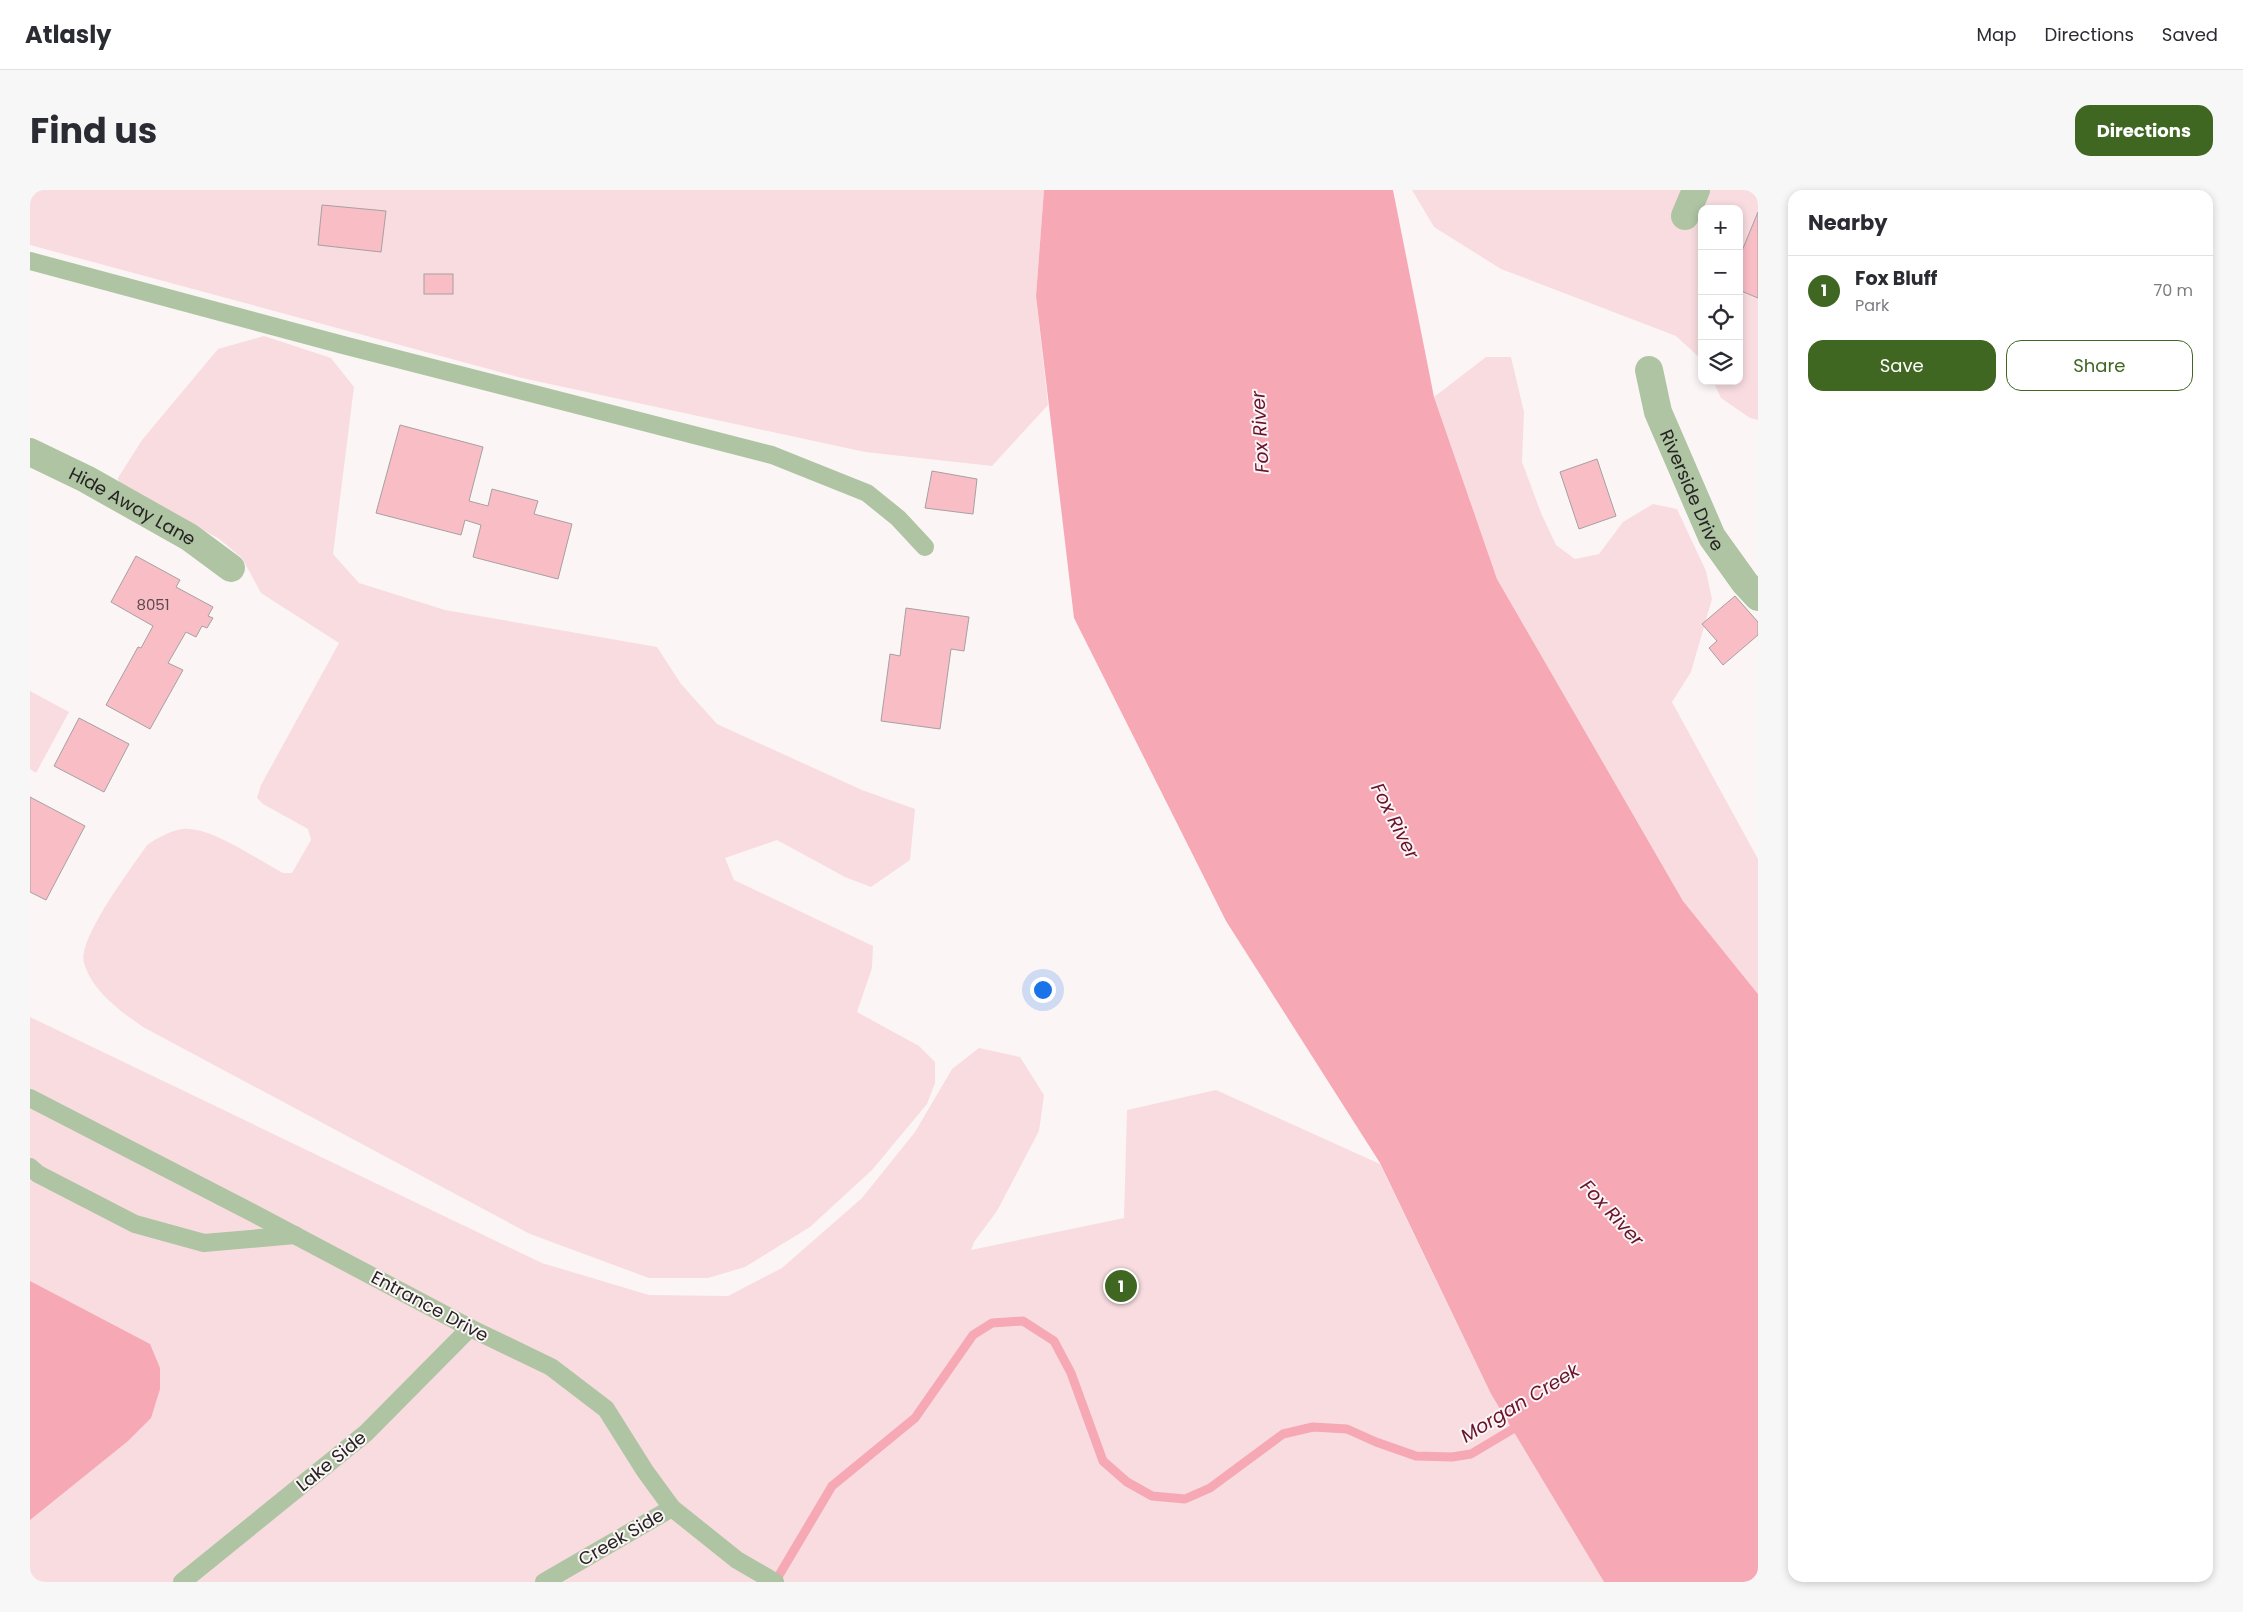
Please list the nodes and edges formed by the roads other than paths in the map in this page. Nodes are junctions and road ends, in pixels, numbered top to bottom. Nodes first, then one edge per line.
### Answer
1 (1696, 190) edge
2 (1685, 216) dead end
3 (30, 261) edge
4 (1649, 370) dead end
5 (30, 452) edge
6 (925, 547) dead end
7 (231, 568) dead end
8 (1758, 597) edge
9 (30, 1098) edge
10 (30, 1168) edge
11 (295, 1235) junction
12 (470, 1328) junction
13 (672, 1508) junction
14 (182, 1582) edge
15 (544, 1582) edge
16 (775, 1582) edge

1 - 2 street
3 - 6 lane
4 - 8 street, Riverside Drive
5 - 7 street, Hide Away Lane
9 - 11 lane, Entrance Drive
10 - 11 lane
11 - 12 lane, Entrance Drive
12 - 13 lane, Entrance Drive
12 - 14 lane, Lake Side
13 - 15 lane, Creek Side
13 - 16 lane, Entrance Drive

